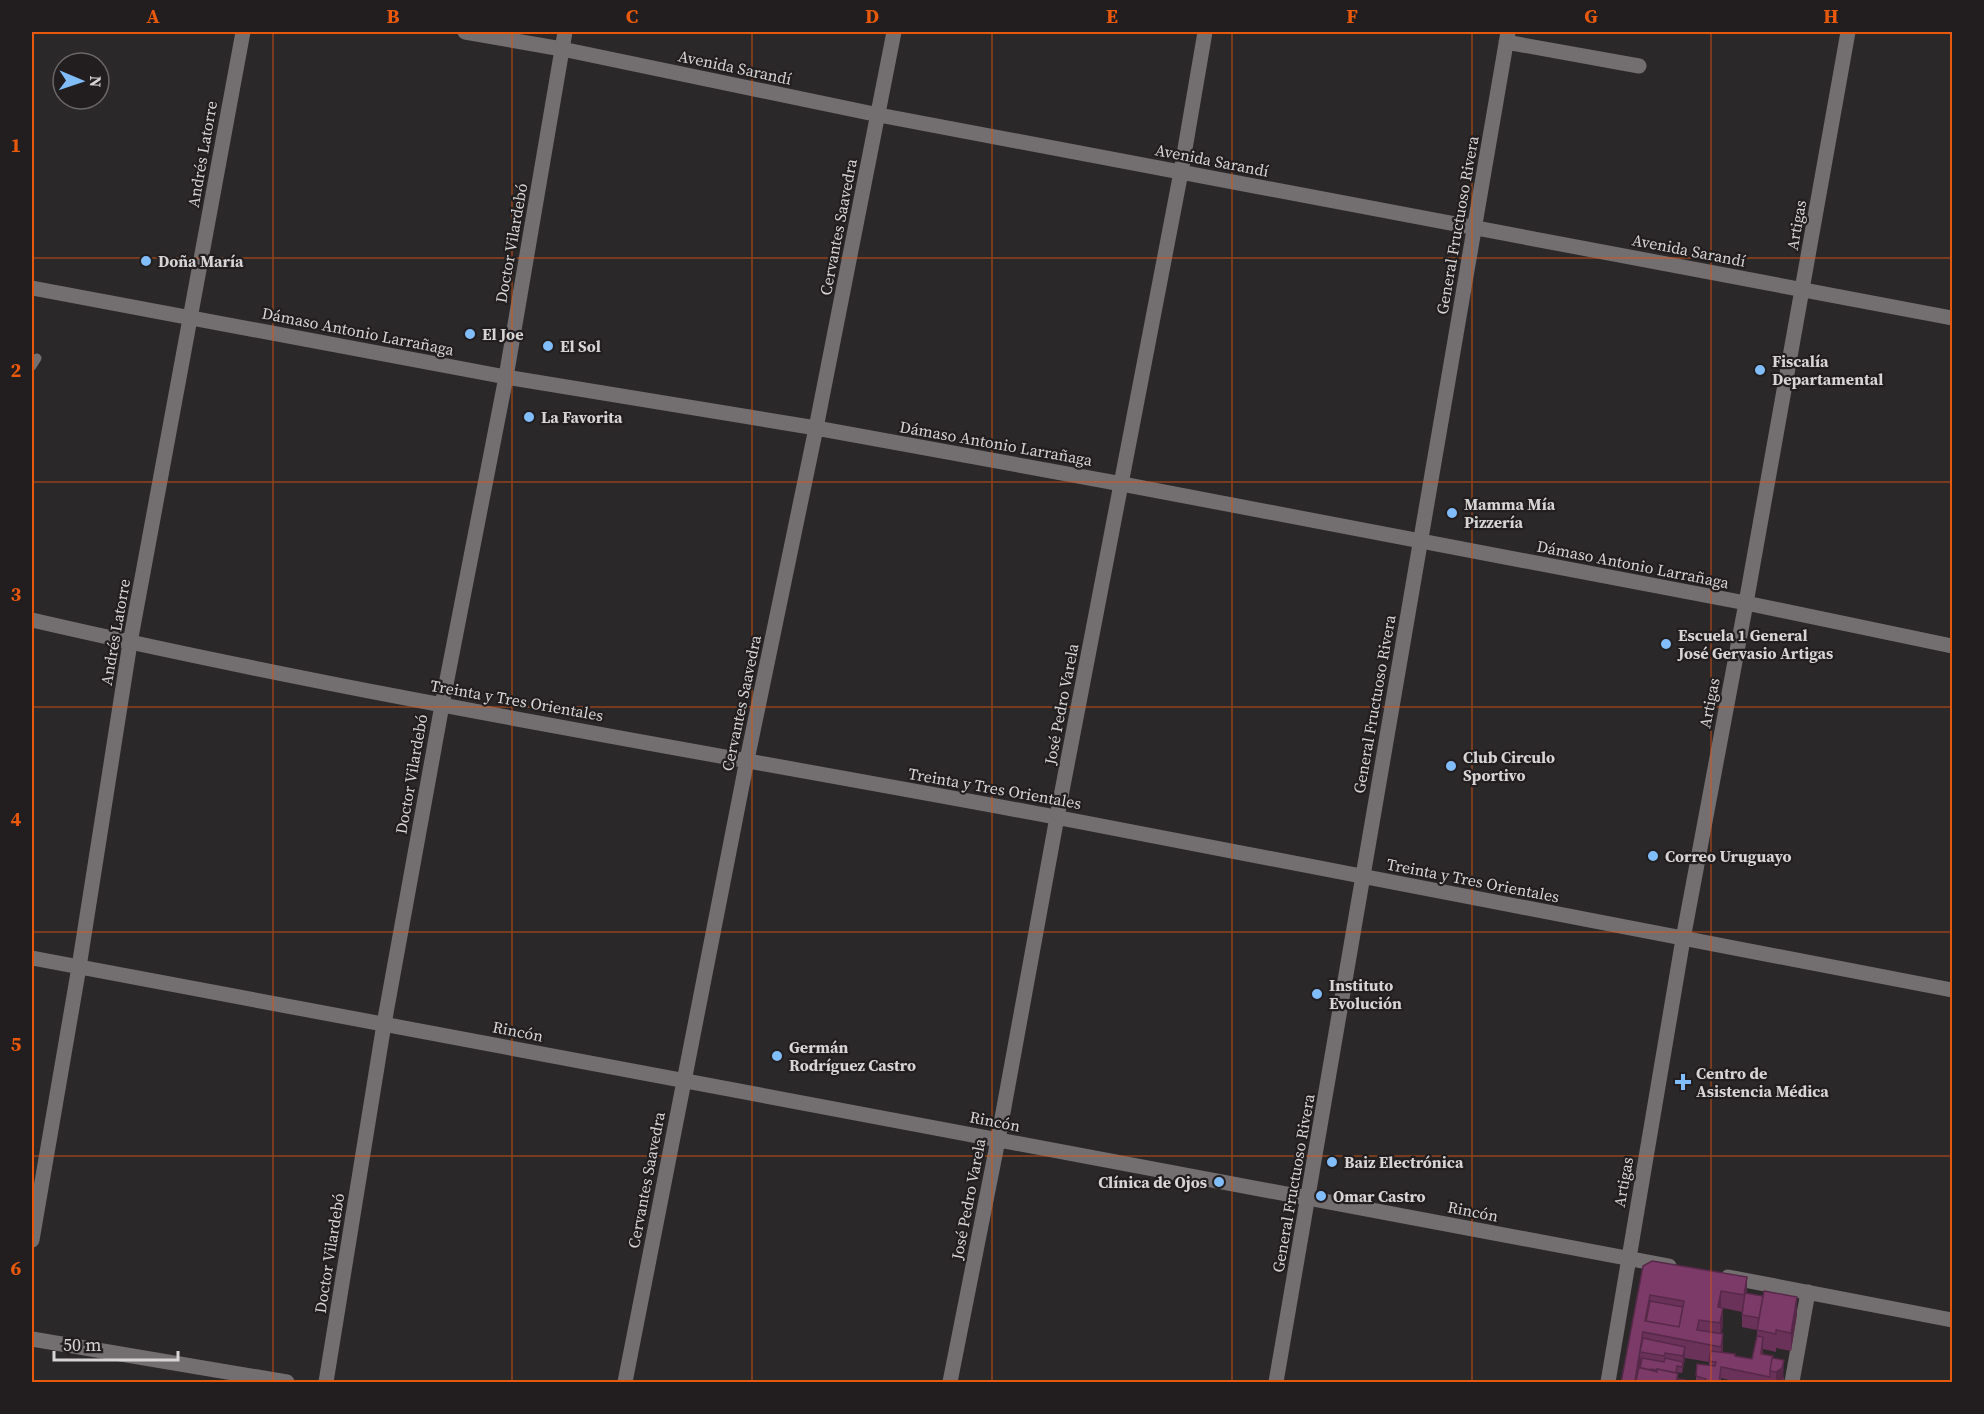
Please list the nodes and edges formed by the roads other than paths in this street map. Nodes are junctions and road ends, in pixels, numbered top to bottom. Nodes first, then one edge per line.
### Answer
1 (243, 32) edge
2 (465, 32) edge
3 (566, 32) edge
4 (894, 32) edge
5 (1205, 32) edge
6 (1848, 32) edge
7 (1507, 37) edge
8 (562, 50) junction
9 (1639, 66) dead end
10 (879, 115) junction
11 (1181, 172) junction
12 (1475, 228) junction
13 (32, 288) edge
14 (1803, 290) junction
15 (191, 318) junction
16 (1953, 318) edge
17 (506, 377) junction
18 (816, 428) junction
19 (1122, 484) junction
20 (1419, 541) junction
21 (1746, 603) junction
22 (32, 620) edge
23 (130, 643) junction
24 (1953, 646) edge
25 (442, 705) junction
26 (747, 760) junction
27 (1057, 817) junction
28 (1363, 877) junction
29 (1683, 939) junction
30 (32, 958) edge
31 (79, 967) junction
32 (1953, 990) edge
33 (384, 1024) junction
34 (684, 1081) junction
35 (998, 1140) junction
36 (1308, 1198) junction
37 (32, 1240) edge
38 (1628, 1258) junction
39 (1684, 1269) edge
40 (1718, 1275) edge
41 (1808, 1292) junction
42 (1953, 1320) edge
43 (32, 1339) edge
44 (287, 1383) edge
45 (326, 1383) edge
46 (625, 1383) edge
47 (950, 1383) edge
48 (1276, 1383) edge
49 (1608, 1383) edge
50 (1792, 1383) edge

1 - 15 street, Andrés Latorre
2 - 8 street, Avenida Sarandí
3 - 8 street, Doctor Vilardebó
4 - 10 street, Cervantes Saavedra
5 - 11 street, José Pedro Varela
6 - 14 street, Artigas
7 - 9 street
7 - 12 street, General Fructuoso Rivera
8 - 10 street, Avenida Sarandí
8 - 17 street, Doctor Vilardebó
10 - 11 street, Avenida Sarandí
10 - 18 street, Cervantes Saavedra
11 - 12 street, Avenida Sarandí
11 - 19 street, José Pedro Varela
12 - 14 street, Avenida Sarandí
12 - 20 street, General Fructuoso Rivera
13 - 15 street, Dámaso Antonio Larrañaga
14 - 16 street, Avenida Sarandí
14 - 21 street, Artigas
15 - 17 street, Dámaso Antonio Larrañaga
15 - 23 street, Andrés Latorre
17 - 18 street, Dámaso Antonio Larrañaga
17 - 25 street, Doctor Vilardebó
18 - 19 street, Dámaso Antonio Larrañaga
18 - 26 street, Cervantes Saavedra
19 - 20 street, Dámaso Antonio Larrañaga
19 - 27 street, José Pedro Varela
20 - 21 street, Dámaso Antonio Larrañaga
20 - 28 street, General Fructuoso Rivera
21 - 24 street, Dámaso Antonio Larrañaga
21 - 29 street, Artigas
22 - 23 street, Treinta y Tres Orientales
23 - 25 street, Treinta y Tres Orientales
23 - 31 street, Andrés Latorre
25 - 26 street, Treinta y Tres Orientales
25 - 33 street, Doctor Vilardebó
26 - 27 street, Treinta y Tres Orientales
26 - 34 street, Cervantes Saavedra
27 - 28 street, Treinta y Tres Orientales
27 - 35 street, José Pedro Varela
28 - 29 street, Treinta y Tres Orientales
28 - 36 street, General Fructuoso Rivera
29 - 32 street, Treinta y Tres Orientales
29 - 38 street, Artigas
30 - 31 street, Rincón
31 - 33 street, Rincón
31 - 37 street, Andrés Latorre
33 - 34 street, Rincón
33 - 45 street, Doctor Vilardebó
34 - 35 street, Rincón
34 - 46 street, Cervantes Saavedra
35 - 36 street, Rincón
35 - 47 street, José Pedro Varela
36 - 38 street, Rincón
36 - 48 street, General Fructuoso Rivera
38 - 39 street, Rincón
38 - 49 street, Artigas
40 - 41 street
41 - 42 street
41 - 50 street
43 - 44 street

